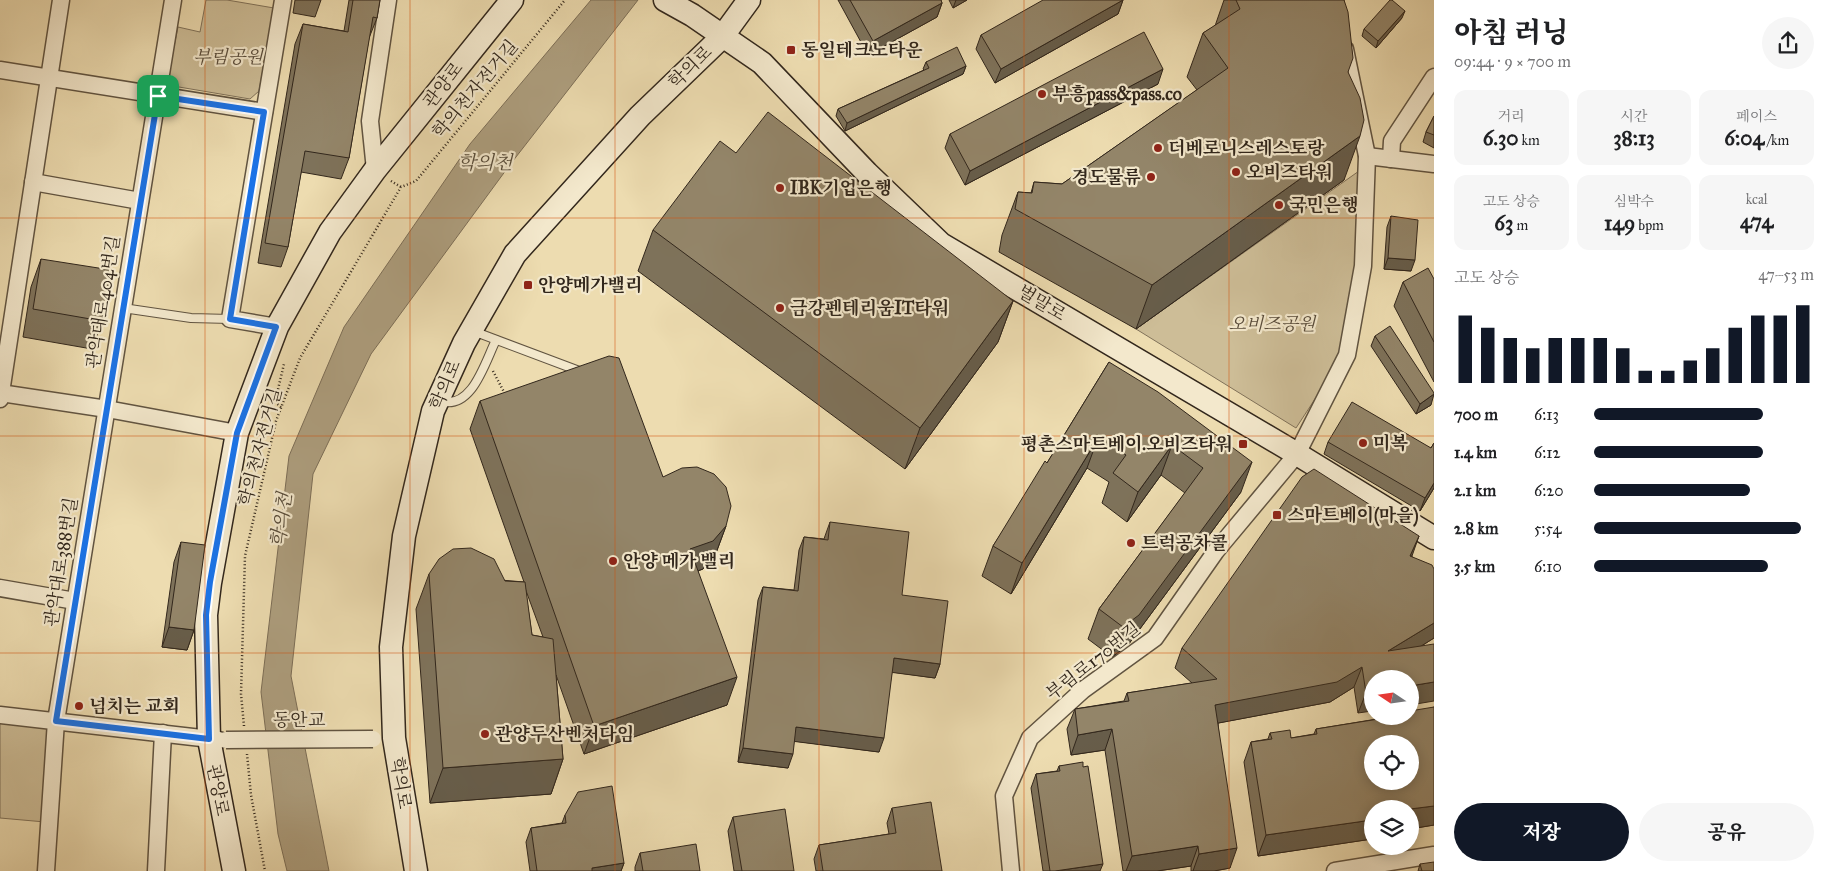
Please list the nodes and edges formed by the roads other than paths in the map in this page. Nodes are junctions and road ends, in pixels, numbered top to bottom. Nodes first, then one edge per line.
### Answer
1 (61, 0) edge
2 (173, 0) edge
3 (283, 0) edge
4 (388, 0) edge
5 (665, 0) edge
6 (749, 0) edge
7 (509, 1) edge
8 (1342, 29) edge
9 (722, 37) junction
10 (0, 70) edge
11 (1434, 77) edge
12 (48, 78) junction
13 (158, 96) junction
14 (264, 112) junction
15 (1366, 156) junction
16 (1391, 159) junction
17 (1434, 164) edge
18 (375, 170) junction
19 (33, 182) junction
20 (140, 201) junction
21 (123, 308) junction
22 (230, 319) junction
23 (276, 327) junction
24 (471, 331) junction
25 (496, 340) junction
26 (588, 374) edge
27 (0, 395) edge
28 (438, 400) junction
29 (107, 409) junction
30 (237, 433) junction
31 (1297, 454) junction
32 (1434, 538) edge
33 (0, 588) edge
34 (75, 601) junction
35 (0, 715) edge
36 (56, 721) junction
37 (163, 733) junction
38 (383, 739) junction
39 (218, 740) junction
40 (1434, 855) edge
41 (46, 871) edge
42 (156, 871) edge
43 (234, 871) edge
44 (416, 871) edge
45 (1011, 871) edge
46 (1335, 871) edge

1 - 12 street
2 - 13 street, 관악대로404번길
3 - 14 street
4 - 18 street
5 - 9 street, 벌말로
6 - 9 street, 학의로
7 - 18 street, 관양로
8 - 15 street, 부림로170번길
9 - 24 street, 학의로
9 - 31 street, 벌말로
10 - 12 street
11 - 16 street
12 - 13 street
12 - 19 street
13 - 14 street
13 - 20 street, 관악대로404번길
14 - 22 street
15 - 16 street
15 - 31 street, 부림로170번길
16 - 17 street
18 - 23 street, 관양로
19 - 20 street
19 - 27 street
20 - 21 street, 관악대로404번길
21 - 22 lane
21 - 29 street, 관악대로404번길
22 - 23 street
23 - 30 street, 관양로
24 - 25 lane
24 - 28 street, 학의로
25 - 26 lane
25 - 28 lane
27 - 29 street
28 - 38 street, 학의로
29 - 30 street
29 - 34 street, 관악대로388번길
30 - 39 street, 관양로
31 - 32 street, 벌말로
31 - 45 street, 부림로170번길
33 - 34 street
34 - 36 street, 관악대로388번길
35 - 36 street
36 - 37 street
36 - 41 street, 관악대로388번길
37 - 39 street
37 - 42 street
38 - 39 street, 동안교, bridge
38 - 44 street, 학의로
39 - 43 street, 관양로
40 - 46 street

